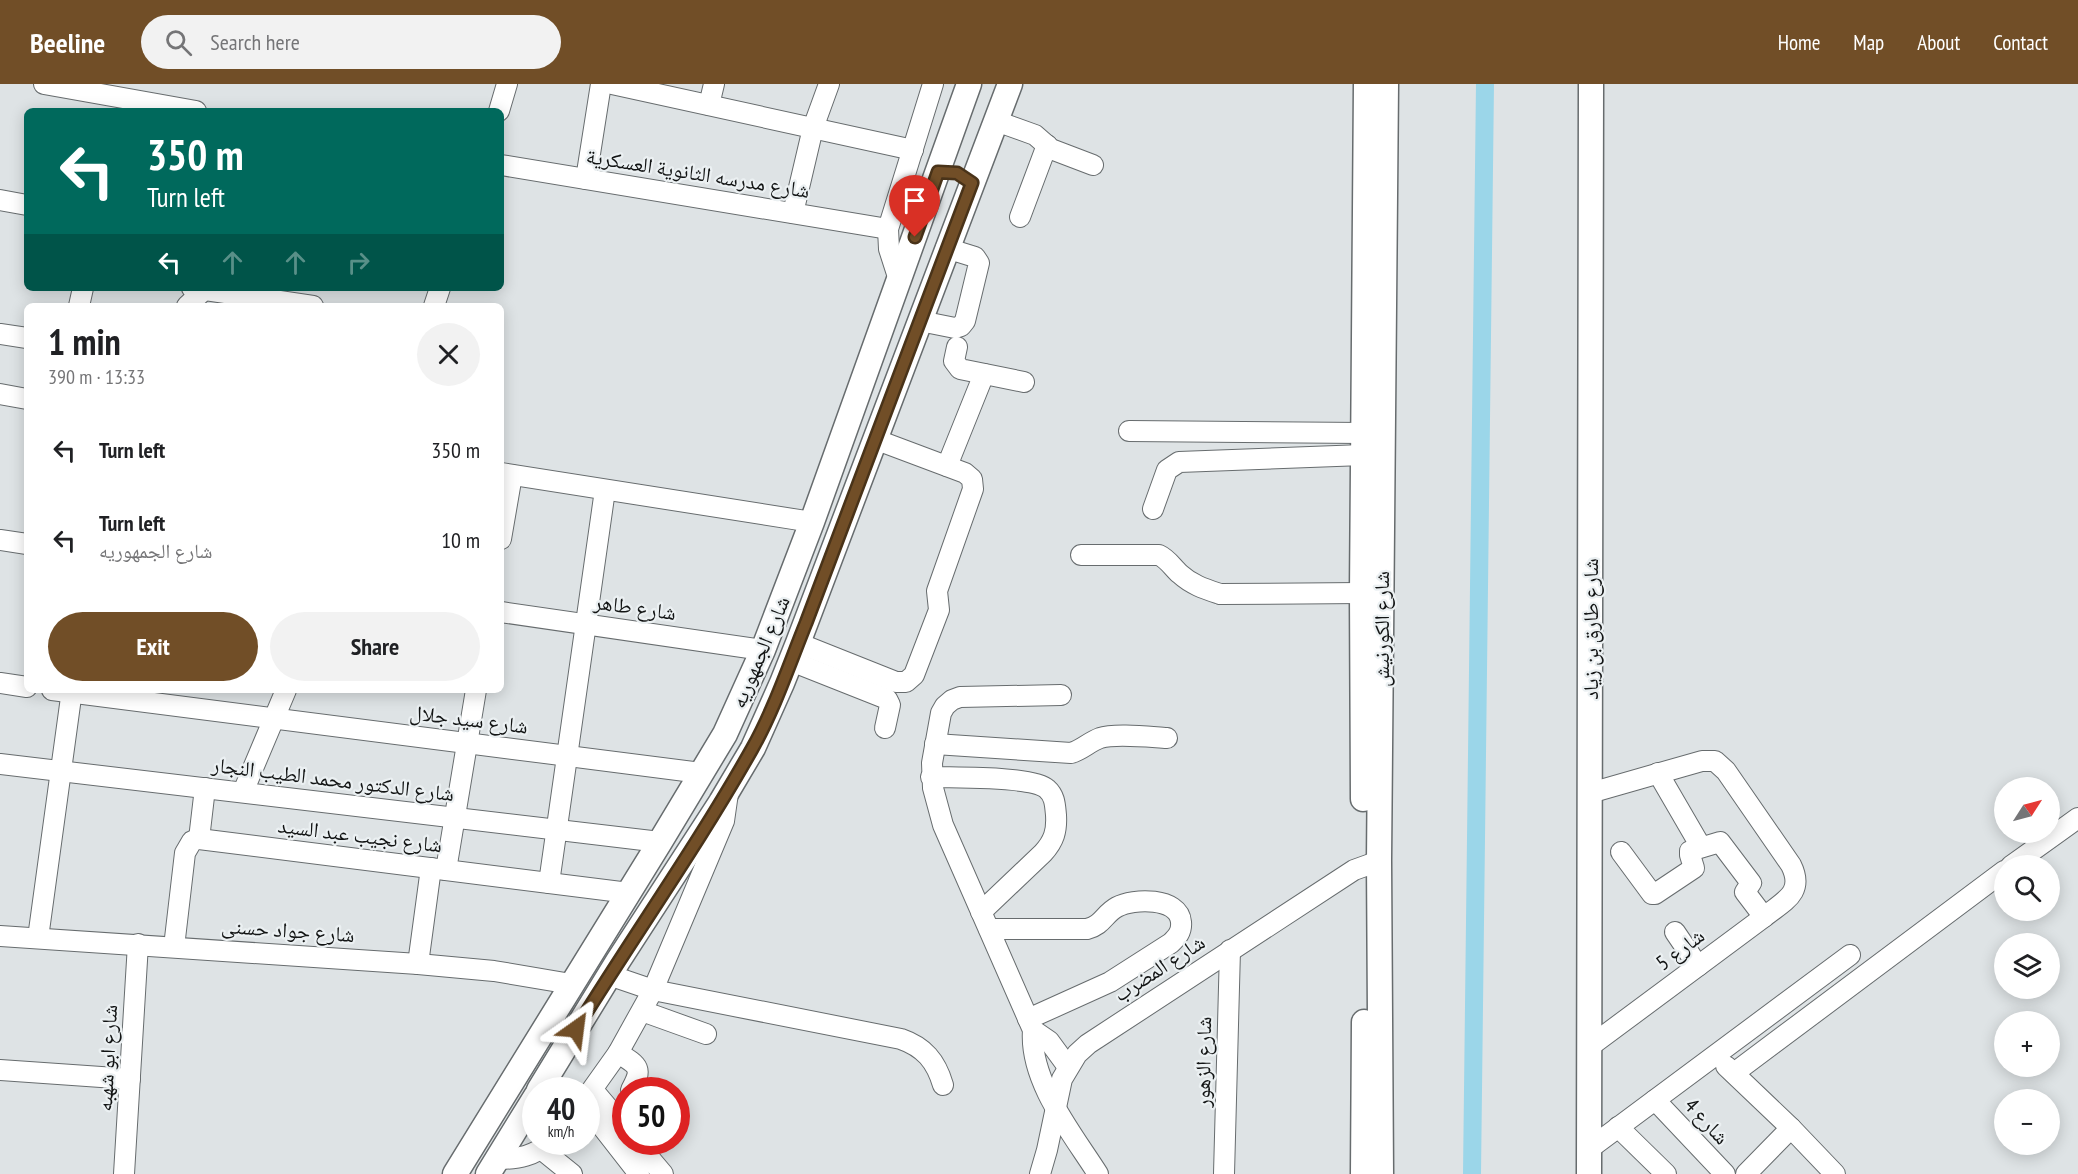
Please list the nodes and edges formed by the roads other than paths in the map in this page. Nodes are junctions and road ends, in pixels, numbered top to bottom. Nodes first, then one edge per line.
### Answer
1 (44, 84) edge
2 (507, 84) edge
3 (601, 84) edge
4 (612, 84) edge
5 (714, 84) edge
6 (829, 84) edge
7 (933, 84) edge
8 (969, 84) edge
9 (1010, 84) edge
10 (1366, 84) edge
11 (1386, 84) edge
12 (1592, 84) edge
13 (120, 98) edge
14 (709, 105) junction
15 (178, 108) edge
16 (500, 108) edge
17 (996, 121) junction
18 (813, 128) junction
19 (952, 134) junction
20 (987, 145) junction
21 (1047, 145) junction
22 (913, 150) junction
23 (504, 165) edge
24 (1093, 165) dead end
25 (938, 172) junction
26 (586, 179) junction
27 (972, 183) junction
28 (0, 200) edge
29 (24, 204) edge
30 (793, 213) junction
31 (1020, 217) dead end
32 (888, 229) junction
33 (946, 248) junction
34 (899, 280) junction
35 (209, 291) edge
36 (276, 303) edge
37 (920, 321) junction
38 (0, 334) edge
39 (24, 338) edge
40 (957, 347) dead end
41 (984, 374) junction
42 (1024, 382) dead end
43 (0, 394) edge
44 (24, 398) edge
45 (1128, 431) dead end
46 (876, 440) junction
47 (1363, 444) junction
48 (947, 466) junction
49 (506, 474) edge
50 (605, 490) junction
51 (504, 500) edge
52 (1153, 509) dead end
53 (812, 522) junction
54 (0, 540) edge
55 (24, 544) edge
56 (1081, 555) dead end
57 (1362, 592) junction
58 (504, 612) edge
59 (586, 625) junction
60 (762, 650) junction
61 (795, 652) junction
62 (0, 683) edge
63 (24, 687) edge
64 (65, 693) edge
65 (80, 693) edge
66 (285, 693) edge
67 (475, 693) edge
68 (1061, 695) dead end
69 (274, 718) junction
70 (885, 728) dead end
71 (1167, 738) dead end
72 (467, 742) junction
73 (935, 744) junction
74 (567, 756) junction
75 (0, 765) edge
76 (61, 771) junction
77 (701, 773) junction
78 (1658, 773) junction
79 (932, 777) junction
80 (205, 788) junction
81 (728, 789) junction
82 (243, 792) junction
83 (1590, 793) junction
84 (455, 818) junction
85 (2077, 821) edge
86 (556, 830) junction
87 (199, 839) junction
88 (660, 842) junction
89 (1701, 847) junction
90 (1621, 852) dead end
91 (2027, 855) edge
92 (1372, 863) junction
93 (438, 869) junction
94 (1994, 878) edge
95 (549, 883) junction
96 (666, 887) junction
97 (629, 893) junction
98 (690, 900) junction
99 (1764, 917) junction
100 (985, 920) junction
101 (1675, 932) dead end
102 (0, 936) edge
103 (38, 939) junction
104 (138, 945) junction
105 (174, 947) junction
106 (1230, 950) junction
107 (1850, 955) dead end
108 (418, 963) junction
109 (1698, 966) junction
110 (609, 975) junction
111 (571, 984) junction
112 (653, 990) junction
113 (642, 1011) junction
114 (1030, 1025) junction
115 (706, 1034) dead end
116 (1589, 1047) junction
117 (618, 1053) junction
118 (1716, 1056) junction
119 (1068, 1067) junction
120 (0, 1070) edge
121 (1734, 1073) junction
122 (547, 1077) edge
123 (638, 1077) edge
124 (130, 1079) junction
125 (600, 1081) edge
126 (943, 1085) dead end
127 (1655, 1100) junction
128 (600, 1107) edge
129 (1056, 1107) junction
130 (600, 1115) edge
131 (612, 1117) edge
132 (522, 1119) edge
133 (1618, 1127) junction
134 (1791, 1128) junction
135 (472, 1146) junction
136 (1589, 1149) junction
137 (530, 1155) edge
138 (554, 1155) edge
139 (647, 1155) edge
140 (493, 1166) edge
141 (1823, 1170) edge
142 (124, 1174) edge
143 (455, 1174) edge
144 (572, 1174) edge
145 (639, 1174) edge
146 (663, 1174) edge
147 (1040, 1174) edge
148 (1098, 1174) edge
149 (1224, 1174) edge
150 (1363, 1174) edge
151 (1381, 1174) edge
152 (1589, 1174) edge
153 (1666, 1174) edge
154 (1725, 1174) edge
155 (1746, 1174) edge

1 - 13 street
2 - 16 street
3 - 26 street
4 - 14 street
5 - 14 street
6 - 18 street
7 - 22 street
8 - 19 main road, شارع الجمهوريه
9 - 17 main road
10 - 47 main road, شارع الكورنيش
11 - 92 main road, شارع الكورنيش
12 - 83 main road, شارع طارق بن زياد
13 - 15 street
14 - 18 street
17 - 20 main road
17 - 21 street
18 - 22 street
18 - 30 street
19 - 20 main road
19 - 25 main road, شارع الجمهوريه
20 - 27 main road
21 - 24 street
21 - 31 street
22 - 32 street
23 - 26 street, شارع مدرسه الثانوية العسكرية
25 - 27 main road
25 - 34 main road, شارع الجمهوريه
26 - 30 street, شارع مدرسه الثانوية العسكرية
27 - 33 main road
28 - 29 street
30 - 32 street, شارع مدرسه الثانوية العسكرية
32 - 34 street
33 - 37 main road
33 - 37 street
34 - 53 main road, شارع الجمهوريه
35 - 36 street
37 - 46 main road
38 - 39 street
40 - 41 street
41 - 42 street
41 - 48 street
43 - 44 street
45 - 47 street
46 - 48 street
46 - 61 main road
47 - 52 street
47 - 57 main road, شارع الكورنيش
48 - 61 street
49 - 50 street
49 - 51 street
50 - 53 street
50 - 59 street
53 - 60 main road, شارع الجمهوريه
54 - 55 street
56 - 57 street
57 - 92 main road, شارع الكورنيش
58 - 59 street, شارع طاهر
59 - 60 street, شارع طاهر
59 - 74 street
60 - 77 main road, شارع الجمهوريه
61 - 70 street
61 - 81 main road
62 - 63 street
64 - 76 street
65 - 69 street, شارع سيد جلال
66 - 69 street
67 - 72 street
68 - 73 street
69 - 72 street, شارع سيد جلال
69 - 82 street
71 - 73 street
72 - 74 street, شارع سيد جلال
72 - 84 street
73 - 79 street
74 - 77 street, شارع سيد جلال
74 - 86 street
75 - 76 street, شارع الدكتور محمد الطيب النجار
76 - 80 street, شارع الدكتور محمد الطيب النجار
76 - 103 street
77 - 88 main road, شارع الجمهوريه
78 - 83 street
78 - 89 street
78 - 99 street, شارع 5
79 - 100 street
79 - 100 street
80 - 82 street, شارع الدكتور محمد الطيب النجار
80 - 87 street
81 - 96 main road
81 - 98 street
82 - 84 street, شارع الدكتور محمد الطيب النجار
83 - 116 main road, شارع طارق بن زياد
84 - 86 street, شارع الدكتور محمد الطيب النجار
84 - 93 street
85 - 91 street
86 - 88 street, شارع الدكتور محمد الطيب النجار
86 - 95 street
87 - 93 street, شارع نجيب عبد السيد
87 - 105 street
88 - 97 main road, شارع الجمهوريه
89 - 90 street
89 - 99 street
92 - 106 street, شارع المضرب
92 - 150 main road, شارع الكورنيش
92 - 151 main road, شارع الكورنيش
93 - 95 street, شارع نجيب عبد السيد
93 - 108 street
94 - 121 street
95 - 97 street, شارع نجيب عبد السيد
96 - 98 street
96 - 110 main road
97 - 111 main road, شارع الجمهوريه
98 - 112 street
99 - 109 street, شارع 5
100 - 114 street
100 - 114 street
101 - 109 street
102 - 103 street, شارع جواد حسنى
103 - 104 street, شارع جواد حسنى
104 - 105 street, شارع جواد حسنى
104 - 124 street, شارع ابو شهبه
105 - 108 street, شارع جواد حسنى
106 - 119 street, شارع المضرب
106 - 149 street, شارع الزهور
107 - 118 street
108 - 111 street, شارع جواد حسنى
109 - 116 street, شارع 5
110 - 112 street
110 - 122 main road
111 - 135 main road, شارع الجمهوريه
112 - 113 street
112 - 126 street
113 - 115 street
113 - 117 street
114 - 119 street
114 - 129 street
116 - 136 main road, شارع طارق بن زياد
117 - 123 street
117 - 125 street
118 - 121 street
118 - 127 street
119 - 129 street, شارع المضرب
120 - 124 street
121 - 134 street
124 - 142 street, شارع ابو شهبه
127 - 133 street
127 - 154 street, شارع 4
128 - 131 street
129 - 147 street, شارع المضرب
129 - 148 street
130 - 145 street
132 - 140 main road
133 - 136 street
133 - 153 street
134 - 141 street
134 - 155 street
135 - 140 main road
135 - 143 main road, شارع الجمهوريه
136 - 152 main road, شارع طارق بن زياد
137 - 140 street
138 - 144 street
139 - 146 street

